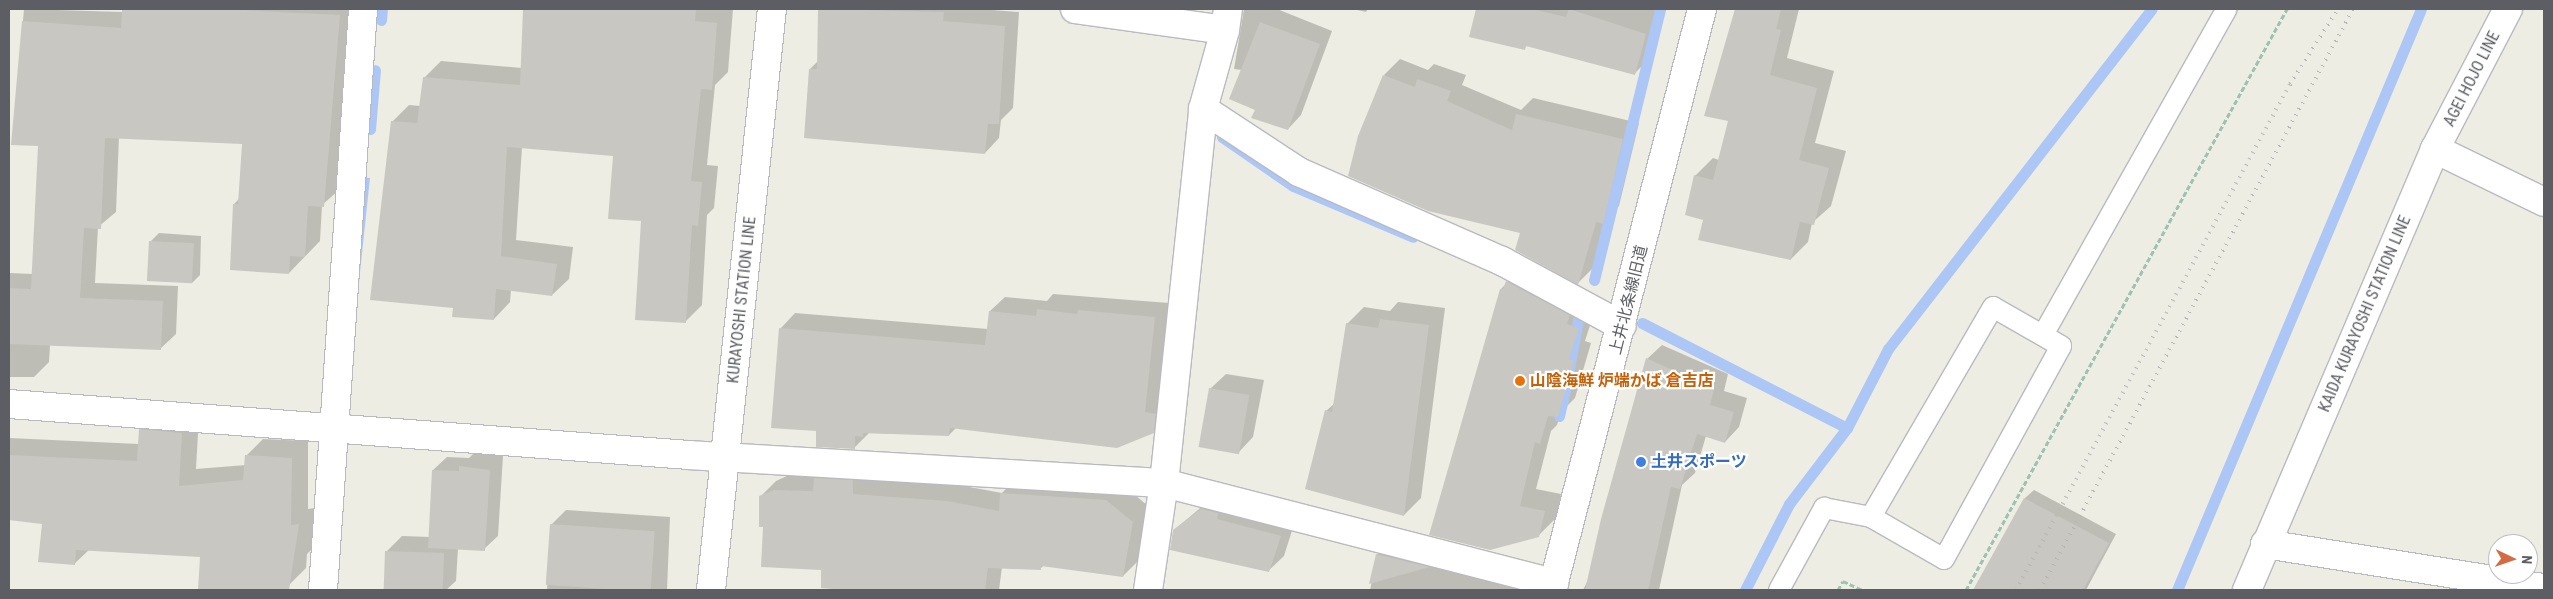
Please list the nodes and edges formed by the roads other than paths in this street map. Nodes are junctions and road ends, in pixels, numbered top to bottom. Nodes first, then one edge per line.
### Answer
1 (363, 9) edge
2 (772, 9) edge
3 (1075, 9) edge
4 (1702, 9) edge
5 (2227, 9) edge
6 (2508, 9) edge
7 (1227, 19) edge
8 (1203, 109) junction
9 (2435, 149) junction
10 (2544, 202) edge
11 (1622, 326) junction
12 (2043, 335) junction
13 (9, 404) edge
14 (335, 431) junction
15 (725, 456) junction
16 (1164, 483) junction
17 (1871, 517) junction
18 (2265, 544) junction
19 (1553, 586) edge
20 (2530, 588) edge
21 (323, 590) edge
22 (711, 590) edge
23 (1148, 590) edge
24 (1779, 590) edge
25 (2247, 590) edge

1 - 14 street
2 - 15 street, KURAYOSHI STATION LINE
3 - 7 street
4 - 11 street, 上井北条線旧道
5 - 12 lane
6 - 9 street, AGEI HOJO LINE
7 - 8 street
8 - 11 street
8 - 16 street
9 - 10 street
9 - 18 street, KAIDA KURAYOSHI STATION LINE
11 - 19 street, 上井北条線旧道
12 - 17 lane
12 - 17 lane
13 - 14 street
14 - 15 street
14 - 21 street
15 - 16 street
15 - 22 street, KURAYOSHI STATION LINE
16 - 19 street
16 - 23 street
17 - 24 lane
18 - 20 street
18 - 25 street, KAIDA KURAYOSHI STATION LINE

